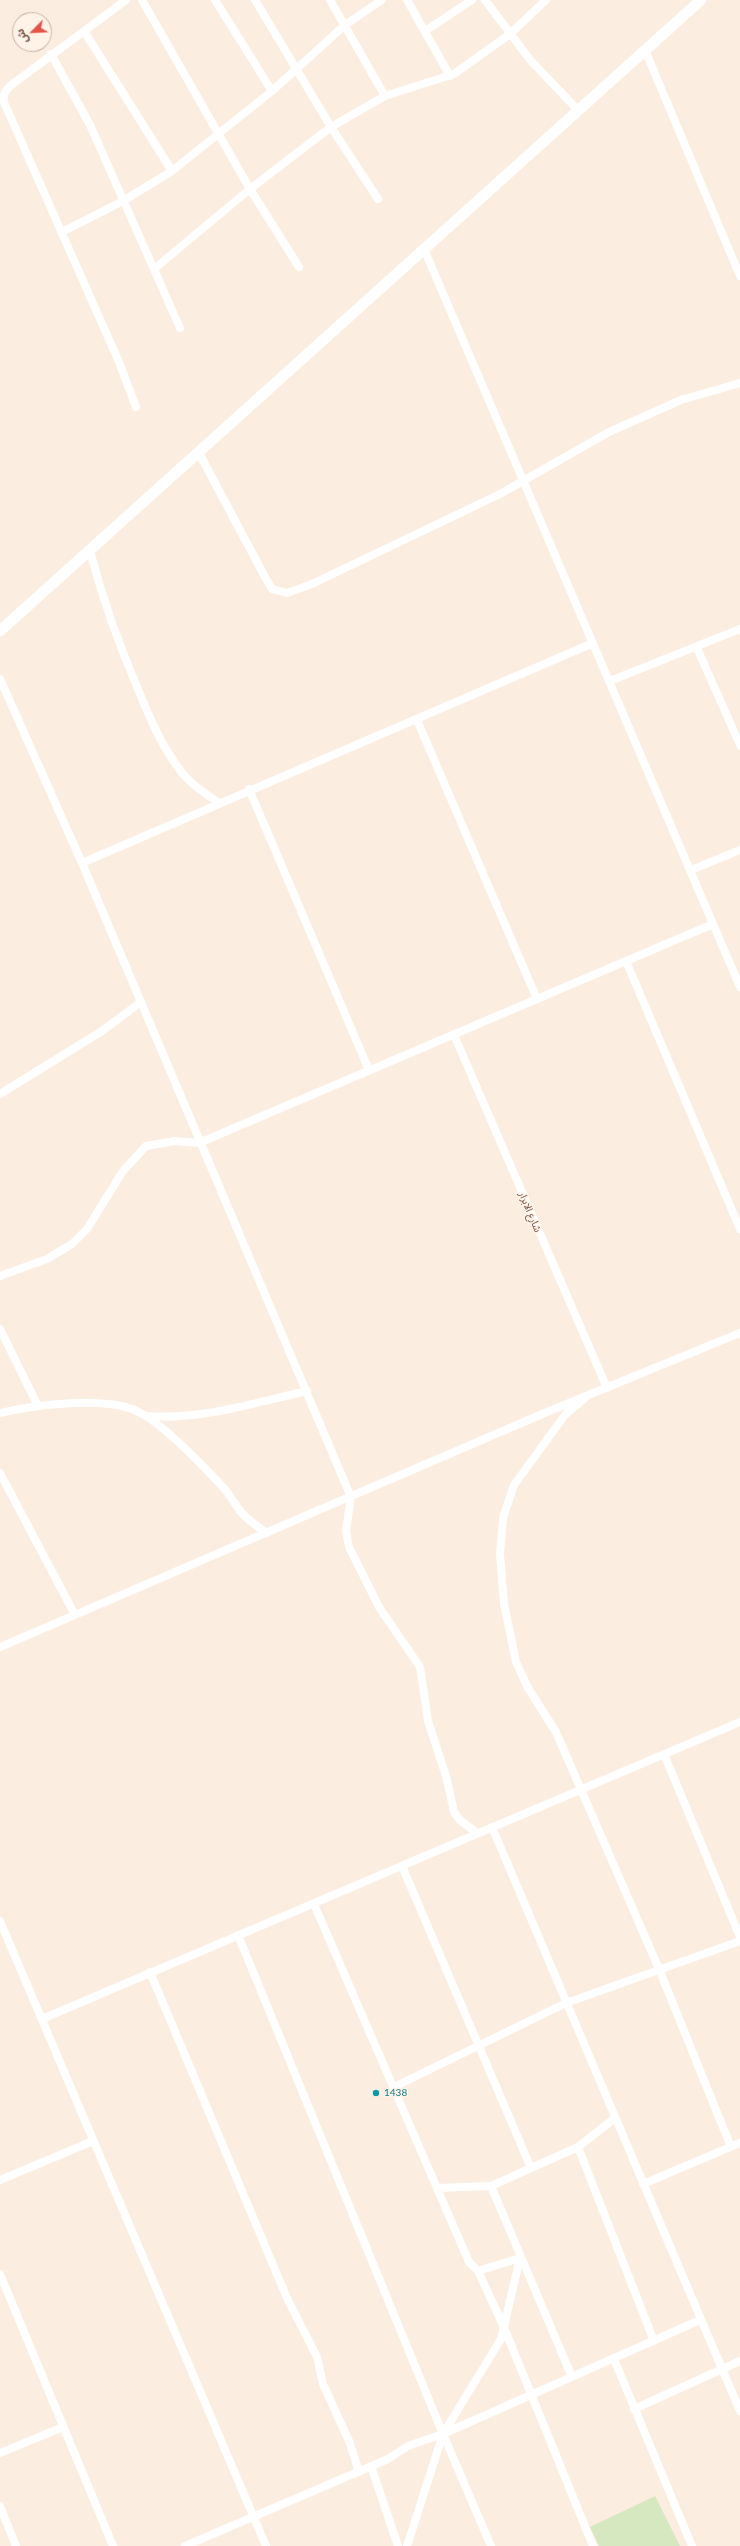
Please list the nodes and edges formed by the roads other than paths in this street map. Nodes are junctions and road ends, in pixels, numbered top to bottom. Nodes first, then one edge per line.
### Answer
1 (126, 0) edge
2 (142, 0) edge
3 (215, 0) edge
4 (255, 0) edge
5 (330, 0) edge
6 (382, 0) edge
7 (407, 0) edge
8 (472, 0) edge
9 (484, 0) edge
10 (546, 0) edge
11 (701, 0) edge
12 (345, 25) junction
13 (84, 31) junction
14 (425, 31) junction
15 (510, 34) junction
16 (645, 50) junction
17 (51, 54) junction
18 (296, 68) junction
19 (450, 76) junction
20 (272, 91) junction
21 (385, 96) junction
22 (578, 110) junction
23 (330, 127) junction
24 (217, 133) junction
25 (172, 172) junction
26 (250, 189) junction
27 (378, 199) dead end
28 (123, 201) junction
29 (62, 232) junction
30 (424, 249) junction
31 (299, 267) dead end
32 (154, 270) junction
33 (740, 276) edge
34 (180, 328) dead end
35 (740, 383) edge
36 (136, 407) dead end
37 (199, 452) junction
38 (523, 480) junction
39 (90, 552) junction
40 (740, 629) edge
41 (0, 631) edge
42 (593, 643) junction
43 (698, 648) junction
44 (0, 678) edge
45 (610, 682) junction
46 (417, 720) junction
47 (740, 745) edge
48 (249, 790) junction
49 (219, 803) junction
50 (740, 850) edge
51 (82, 862) junction
52 (692, 870) junction
53 (713, 924) junction
54 (626, 961) junction
55 (740, 987) edge
56 (537, 999) junction
57 (141, 1002) junction
58 (454, 1035) junction
59 (369, 1070) junction
60 (0, 1094) edge
61 (199, 1143) junction
62 (740, 1229) edge
63 (0, 1276) edge
64 (0, 1329) edge
65 (740, 1333) edge
66 (607, 1388) junction
67 (306, 1391) junction
68 (586, 1397) junction
69 (38, 1406) junction
70 (0, 1413) edge
71 (147, 1416) junction
72 (0, 1473) edge
73 (351, 1497) junction
74 (266, 1533) junction
75 (75, 1615) junction
76 (0, 1647) edge
77 (740, 1722) edge
78 (664, 1754) junction
79 (581, 1788) junction
80 (492, 1827) junction
81 (477, 1833) junction
82 (402, 1866) junction
83 (314, 1904) junction
84 (0, 1921) edge
85 (238, 1935) junction
86 (740, 1938) edge
87 (740, 1941) edge
88 (659, 1969) junction
89 (150, 1972) junction
90 (566, 2003) junction
91 (42, 2019) junction
92 (478, 2046) junction
93 (394, 2087) junction
94 (615, 2118) junction
95 (93, 2141) junction
96 (740, 2143) edge
97 (578, 2147) junction
98 (731, 2147) junction
99 (531, 2168) junction
100 (0, 2180) edge
101 (643, 2184) junction
102 (491, 2186) junction
103 (438, 2188) junction
104 (520, 2258) junction
105 (478, 2272) junction
106 (0, 2274) edge
107 (700, 2320) junction
108 (504, 2325) junction
109 (654, 2341) junction
110 (614, 2359) junction
111 (740, 2361) edge
112 (722, 2369) junction
113 (572, 2377) junction
114 (532, 2395) junction
115 (634, 2409) junction
116 (740, 2411) edge
117 (63, 2427) junction
118 (443, 2434) junction
119 (0, 2452) edge
120 (371, 2466) junction
121 (359, 2472) junction
122 (0, 2506) edge
123 (254, 2518) junction
124 (16, 2546) edge
125 (113, 2546) edge
126 (185, 2546) edge
127 (266, 2546) edge
128 (398, 2546) edge
129 (407, 2546) edge
130 (491, 2546) edge
131 (593, 2546) edge
132 (692, 2546) edge

1 - 13 street
2 - 24 street
3 - 20 street
4 - 18 street
5 - 12 street
6 - 12 street
7 - 14 street
8 - 14 street
9 - 15 street
10 - 15 street
11 - 16 street
12 - 18 street
12 - 21 street
13 - 17 street
13 - 25 street
14 - 19 street
15 - 19 street
15 - 22 street
16 - 22 street
16 - 33 street
17 - 28 street
17 - 29 street
18 - 20 street
18 - 23 street
19 - 21 street
20 - 24 street
21 - 23 street
22 - 30 street
23 - 26 street
23 - 27 street
24 - 25 street
24 - 26 street
25 - 28 street
26 - 31 street
26 - 32 street
28 - 29 street
28 - 32 street
29 - 36 street
30 - 37 street
30 - 38 street
32 - 34 street
35 - 38 street
37 - 38 street
37 - 39 street
38 - 42 street
39 - 41 street
39 - 49 street
40 - 43 street
42 - 45 street
42 - 46 street
43 - 45 street
43 - 47 street
44 - 51 street
45 - 52 street
46 - 48 street
46 - 56 street
48 - 49 street
48 - 59 street
49 - 51 street
50 - 52 street
51 - 57 street
52 - 53 street
53 - 54 street
53 - 55 street
54 - 56 street
54 - 62 street
56 - 58 street
57 - 60 street
57 - 61 street
58 - 59 street
58 - 66 street, شارع الابرار
59 - 61 street
61 - 63 street
61 - 67 street
64 - 69 street
65 - 66 street
66 - 68 street
67 - 71 street
67 - 73 street
68 - 73 street
68 - 79 street
69 - 70 street
69 - 71 street
71 - 74 street
72 - 75 street
73 - 74 street
73 - 81 street
74 - 75 street
75 - 76 street
77 - 78 street
78 - 79 street
78 - 86 street
79 - 80 street
79 - 88 street
80 - 81 street
80 - 90 street
81 - 82 street
82 - 83 street
82 - 92 street
83 - 85 street
83 - 93 street
84 - 91 street
85 - 89 street
85 - 118 street
87 - 88 street
88 - 90 street
88 - 98 street
89 - 91 street
89 - 121 street
90 - 92 street
90 - 94 street
91 - 95 street
92 - 93 street
92 - 99 street
93 - 103 street
94 - 97 street
94 - 101 street
95 - 100 street
95 - 123 street
96 - 98 street
97 - 99 street
97 - 109 street
98 - 101 street
99 - 102 street
101 - 107 street
102 - 103 street
102 - 104 street
103 - 105 street
104 - 105 street
104 - 108 street
104 - 113 street
105 - 108 street
106 - 117 street
107 - 109 street
107 - 112 street
108 - 114 street
108 - 118 street
109 - 110 street
110 - 113 street
110 - 115 street
111 - 112 street
112 - 115 street
112 - 116 street
113 - 114 street
114 - 118 street
114 - 131 street
115 - 132 street
117 - 119 street
117 - 125 street
118 - 120 street
118 - 129 street
118 - 130 street
120 - 121 street
120 - 128 street
121 - 123 street
122 - 124 street
123 - 126 street
123 - 127 street

